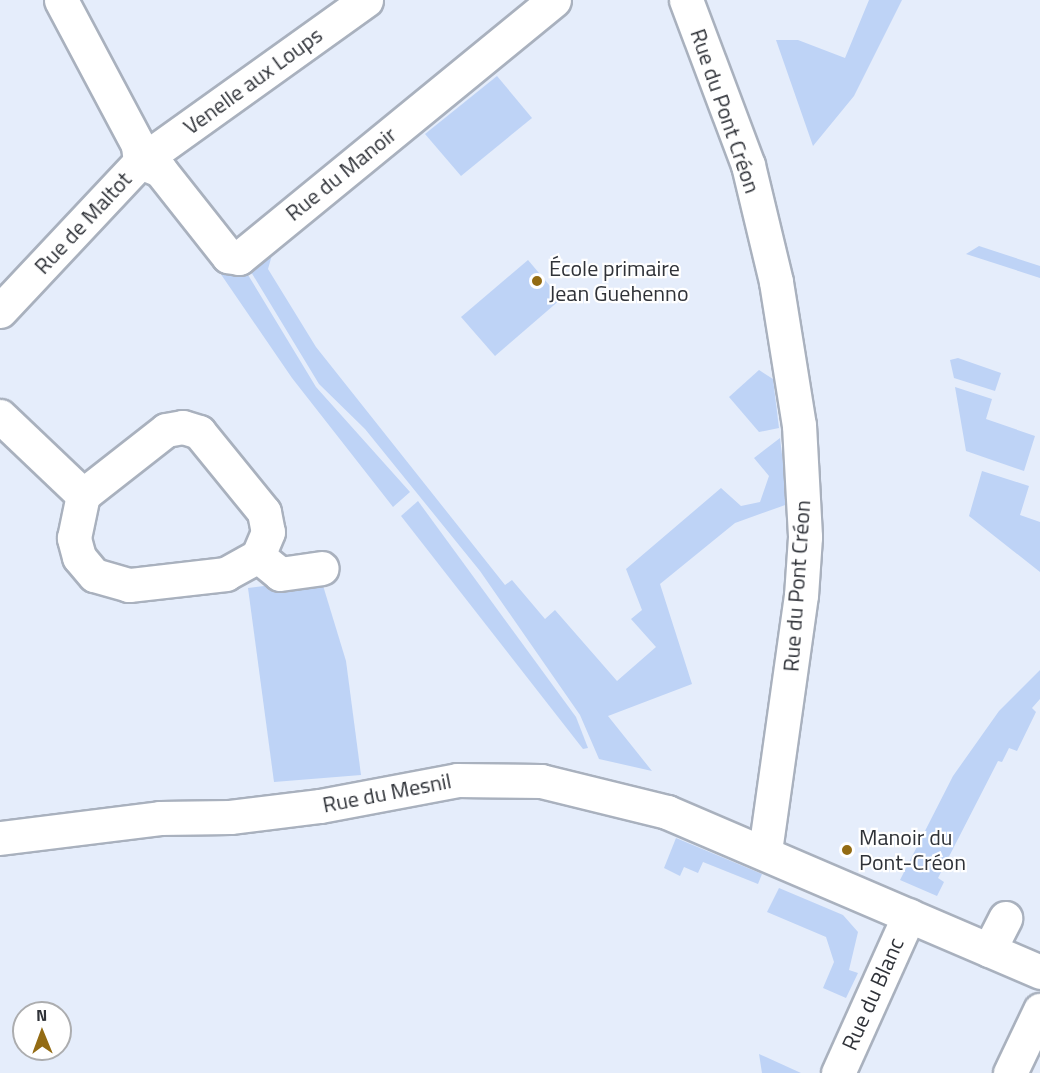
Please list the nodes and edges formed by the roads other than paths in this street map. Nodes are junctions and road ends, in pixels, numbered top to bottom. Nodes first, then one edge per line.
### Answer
1 (61, 0) edge
2 (366, 0) edge
3 (554, 0) edge
4 (686, 0) edge
5 (140, 162) junction
6 (0, 311) edge
7 (0, 416) edge
8 (82, 495) junction
9 (258, 556) junction
10 (322, 568) dead end
11 (0, 838) edge
12 (765, 852) junction
13 (909, 915) junction
14 (1005, 918) dead end
15 (989, 950) junction
16 (1040, 972) edge
17 (1040, 1010) edge
18 (838, 1073) edge
19 (1010, 1073) edge

1 - 5 street, Rue de Maltot
2 - 5 street, Venelle aux Loups
3 - 5 street, Rue du Manoir
4 - 12 street, Rue du Pont Créon
5 - 6 street, Rue de Maltot
7 - 8 street
8 - 9 street
8 - 9 street
9 - 10 street
11 - 12 street, Rue du Mesnil
12 - 13 street
13 - 15 street
13 - 18 street, Rue du Blanc
14 - 15 street
15 - 16 street
17 - 19 street

